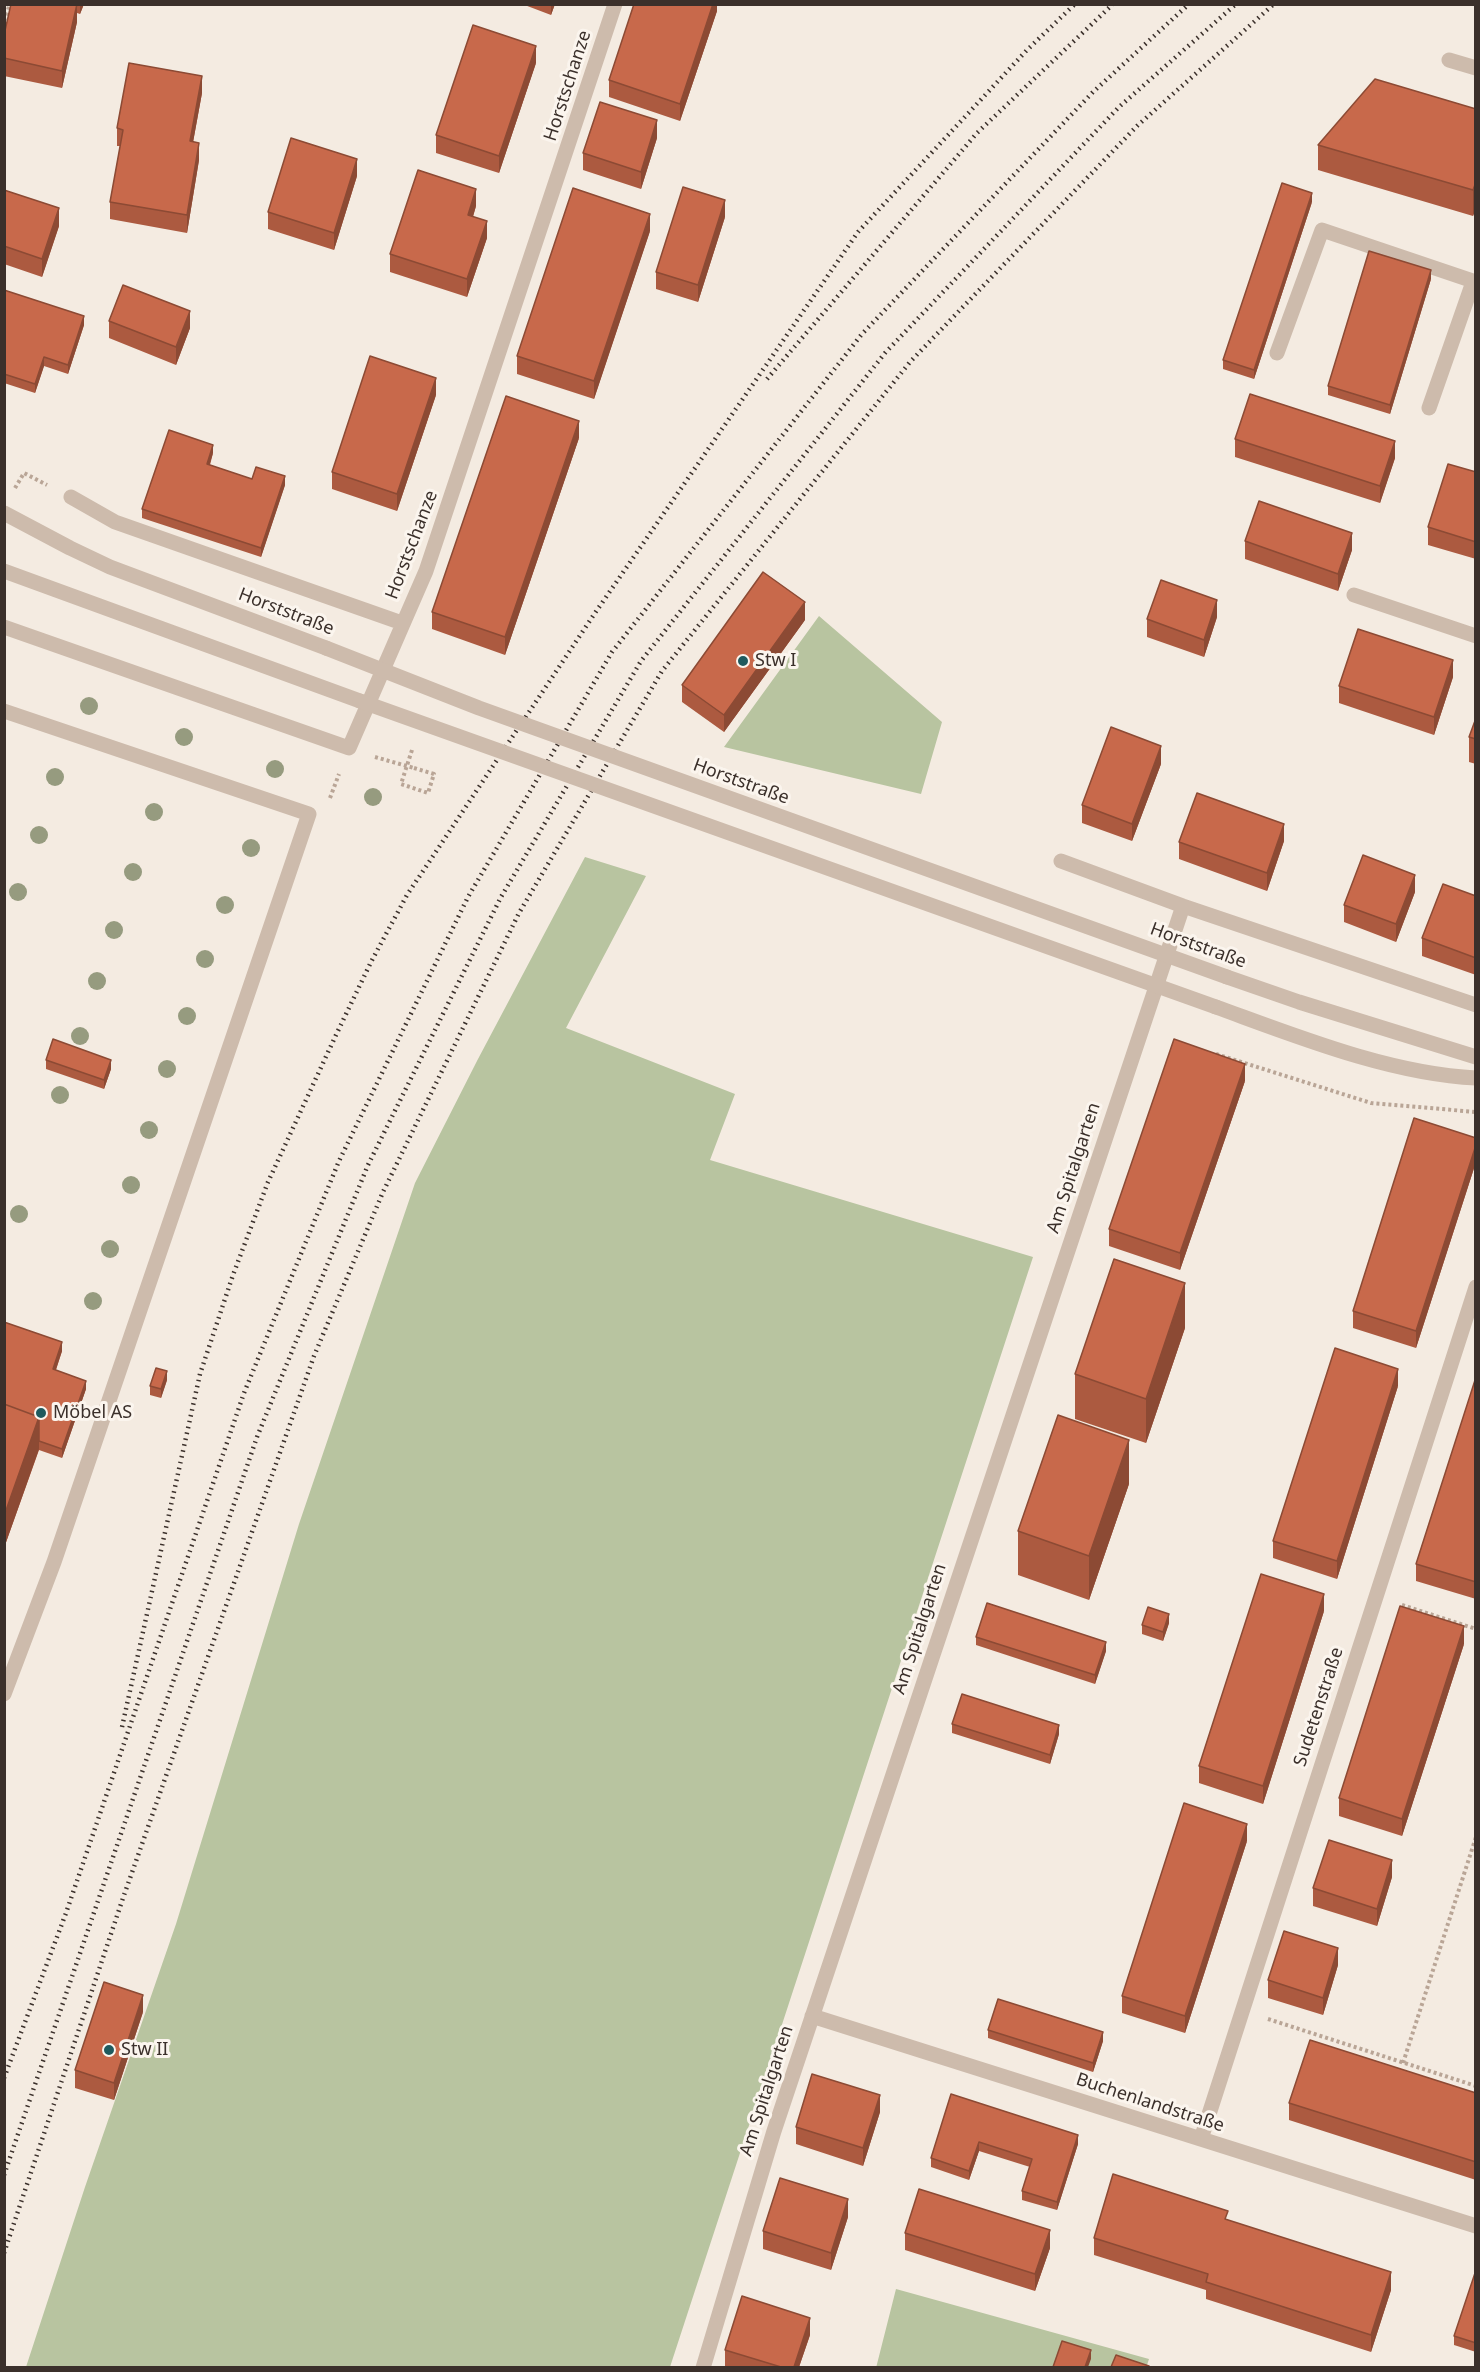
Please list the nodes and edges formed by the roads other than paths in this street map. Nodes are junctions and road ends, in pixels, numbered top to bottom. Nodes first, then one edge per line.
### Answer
1 (615, 4) edge
2 (1449, 60) dead end
3 (1476, 68) edge
4 (1474, 282) edge
5 (1277, 353) dead end
6 (1429, 408) dead end
7 (71, 497) dead end
8 (4, 513) edge
9 (4, 571) edge
10 (1354, 595) dead end
11 (402, 623) junction
12 (4, 627) edge
13 (1476, 636) edge
14 (4, 711) edge
15 (1061, 861) dead end
16 (1183, 906) junction
17 (1476, 1005) edge
18 (1476, 1057) edge
19 (1476, 1078) edge
20 (1476, 1287) edge
21 (4, 1694) edge
22 (812, 2016) junction
23 (1201, 2139) junction
24 (1476, 2226) edge
25 (703, 2367) edge

1 - 11 street, Horstschanze
2 - 3 street
4 - 5 street
4 - 6 street
7 - 11 street
8 - 18 street, Horststraße, bridge
9 - 19 street, bridge
10 - 13 street
11 - 12 street, Horstschanze
14 - 21 street
15 - 16 street, Horststraße
16 - 17 street, Horststraße
16 - 22 street, Am Spitalgarten
20 - 23 street, Sudetenstraße
22 - 23 street, Buchenlandstraße
22 - 25 street, Am Spitalgarten
23 - 24 street, Buchenlandstraße

